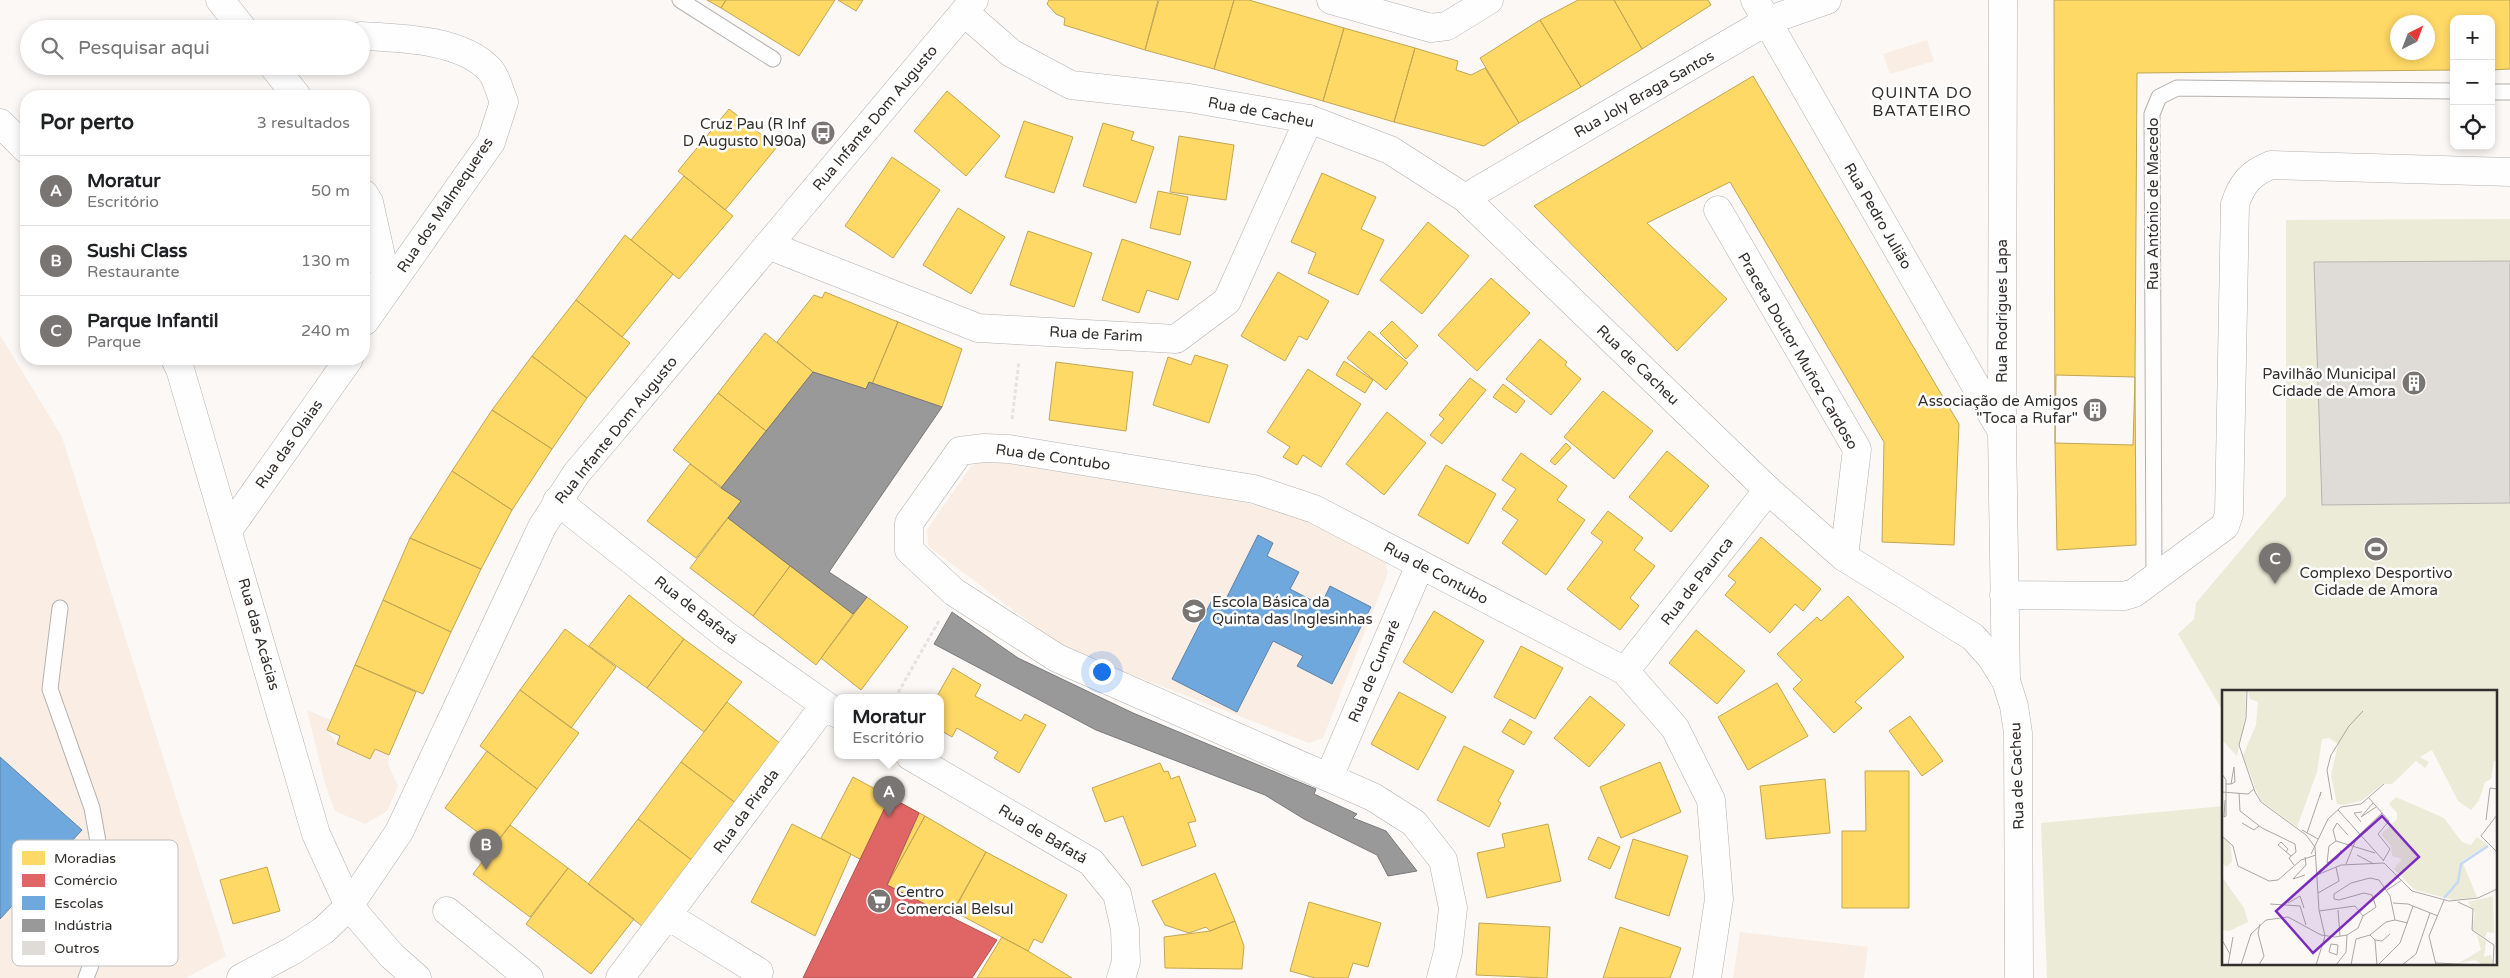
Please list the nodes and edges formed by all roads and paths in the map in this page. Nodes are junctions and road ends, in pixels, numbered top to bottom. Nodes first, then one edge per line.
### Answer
1 (220, 0) edge
2 (680, 0) edge
3 (1331, 0) edge
4 (1489, 0) edge
5 (1827, 0) edge
6 (2003, 0) edge
7 (969, 6) edge
8 (1761, 10) edge
9 (236, 20) edge
10 (370, 37) edge
11 (773, 59) dead end
12 (280, 75) edge
13 (292, 90) edge
14 (2450, 91) edge
15 (2495, 92) edge
16 (2510, 92) edge
17 (1309, 119) junction
18 (0, 123) edge
19 (20, 143) edge
20 (2510, 172) edge
21 (1465, 198) junction
22 (370, 206) edge
23 (1718, 210) dead end
24 (768, 246) junction
25 (370, 309) edge
26 (370, 314) edge
27 (1022, 331) junction
28 (178, 365) edge
29 (345, 365) edge
30 (2002, 432) junction
31 (1009, 449) junction
32 (1768, 490) junction
33 (558, 501) junction
34 (229, 529) junction
35 (1844, 557) junction
36 (1420, 565) junction
37 (2154, 579) junction
38 (954, 592) junction
39 (2004, 595) junction
40 (60, 608) dead end
41 (1625, 671) junction
42 (2006, 681) junction
43 (897, 694) edge
44 (831, 710) edge
45 (915, 759) edge
46 (1328, 777) junction
47 (98, 840) edge
48 (350, 906) junction
49 (447, 911) dead end
50 (668, 916) junction
51 (91, 966) edge
52 (758, 972) dead end
53 (86, 978) edge
54 (241, 978) edge
55 (417, 978) edge
56 (529, 978) edge
57 (620, 978) edge
58 (1120, 978) edge
59 (1441, 978) edge
60 (1707, 978) edge
61 (2019, 978) edge

1 - 9 street
2 - 11 lane
3 - 4 street
5 - 8 street, Rua Joly Braga Santos
6 - 30 street, Rua Rodrigues Lapa
7 - 17 street, Rua de Cacheu
7 - 24 street, Rua Infante Dom Augusto
8 - 21 street, Rua Joly Braga Santos
8 - 30 street, Rua Pedro Julião
10 - 26 street, Rua dos Malmequeres
12 - 13 street
14 - 37 lane, Rua António de Macedo
15 - 16 lane
17 - 21 street, Rua de Cacheu
17 - 27 street, Rua de Farim
18 - 19 street
20 - 37 street
21 - 32 street, Rua de Cacheu
22 - 25 street
23 - 35 street, Praceta Doutor Muñoz Cardoso
24 - 27 street, Rua de Farim
24 - 33 street, Rua Infante Dom Augusto
27 - 31 path
28 - 34 street, Rua das Acácias
29 - 34 street, Rua das Olaias
30 - 39 street, Rua Rodrigues Lapa
31 - 36 street, Rua de Contubo
31 - 38 street, Rua de Contubo
32 - 35 street, Rua de Cacheu
32 - 41 street, Rua de Paunca
33 - 44 street, Rua de Bafatá
33 - 48 street, Rua Infante Dom Augusto
34 - 48 street, Rua das Acácias
35 - 42 street, Rua de Cacheu
36 - 41 street, Rua de Contubo
36 - 46 street, Rua de Cumaré
37 - 39 street
38 - 43 path
38 - 46 street, Rua de Contubo
39 - 42 street, Rua Rodrigues Lapa
40 - 47 lane
41 - 60 street, Rua de Contubo
42 - 61 street, Rua de Cacheu
44 - 50 street, Rua da Pirada
45 - 58 street, Rua de Bafatá
46 - 59 street, Rua de Contubo
48 - 54 street, Rua Infante Dom Augusto
48 - 55 street
49 - 56 street
50 - 52 street
50 - 57 street, Rua da Pirada
51 - 53 lane

